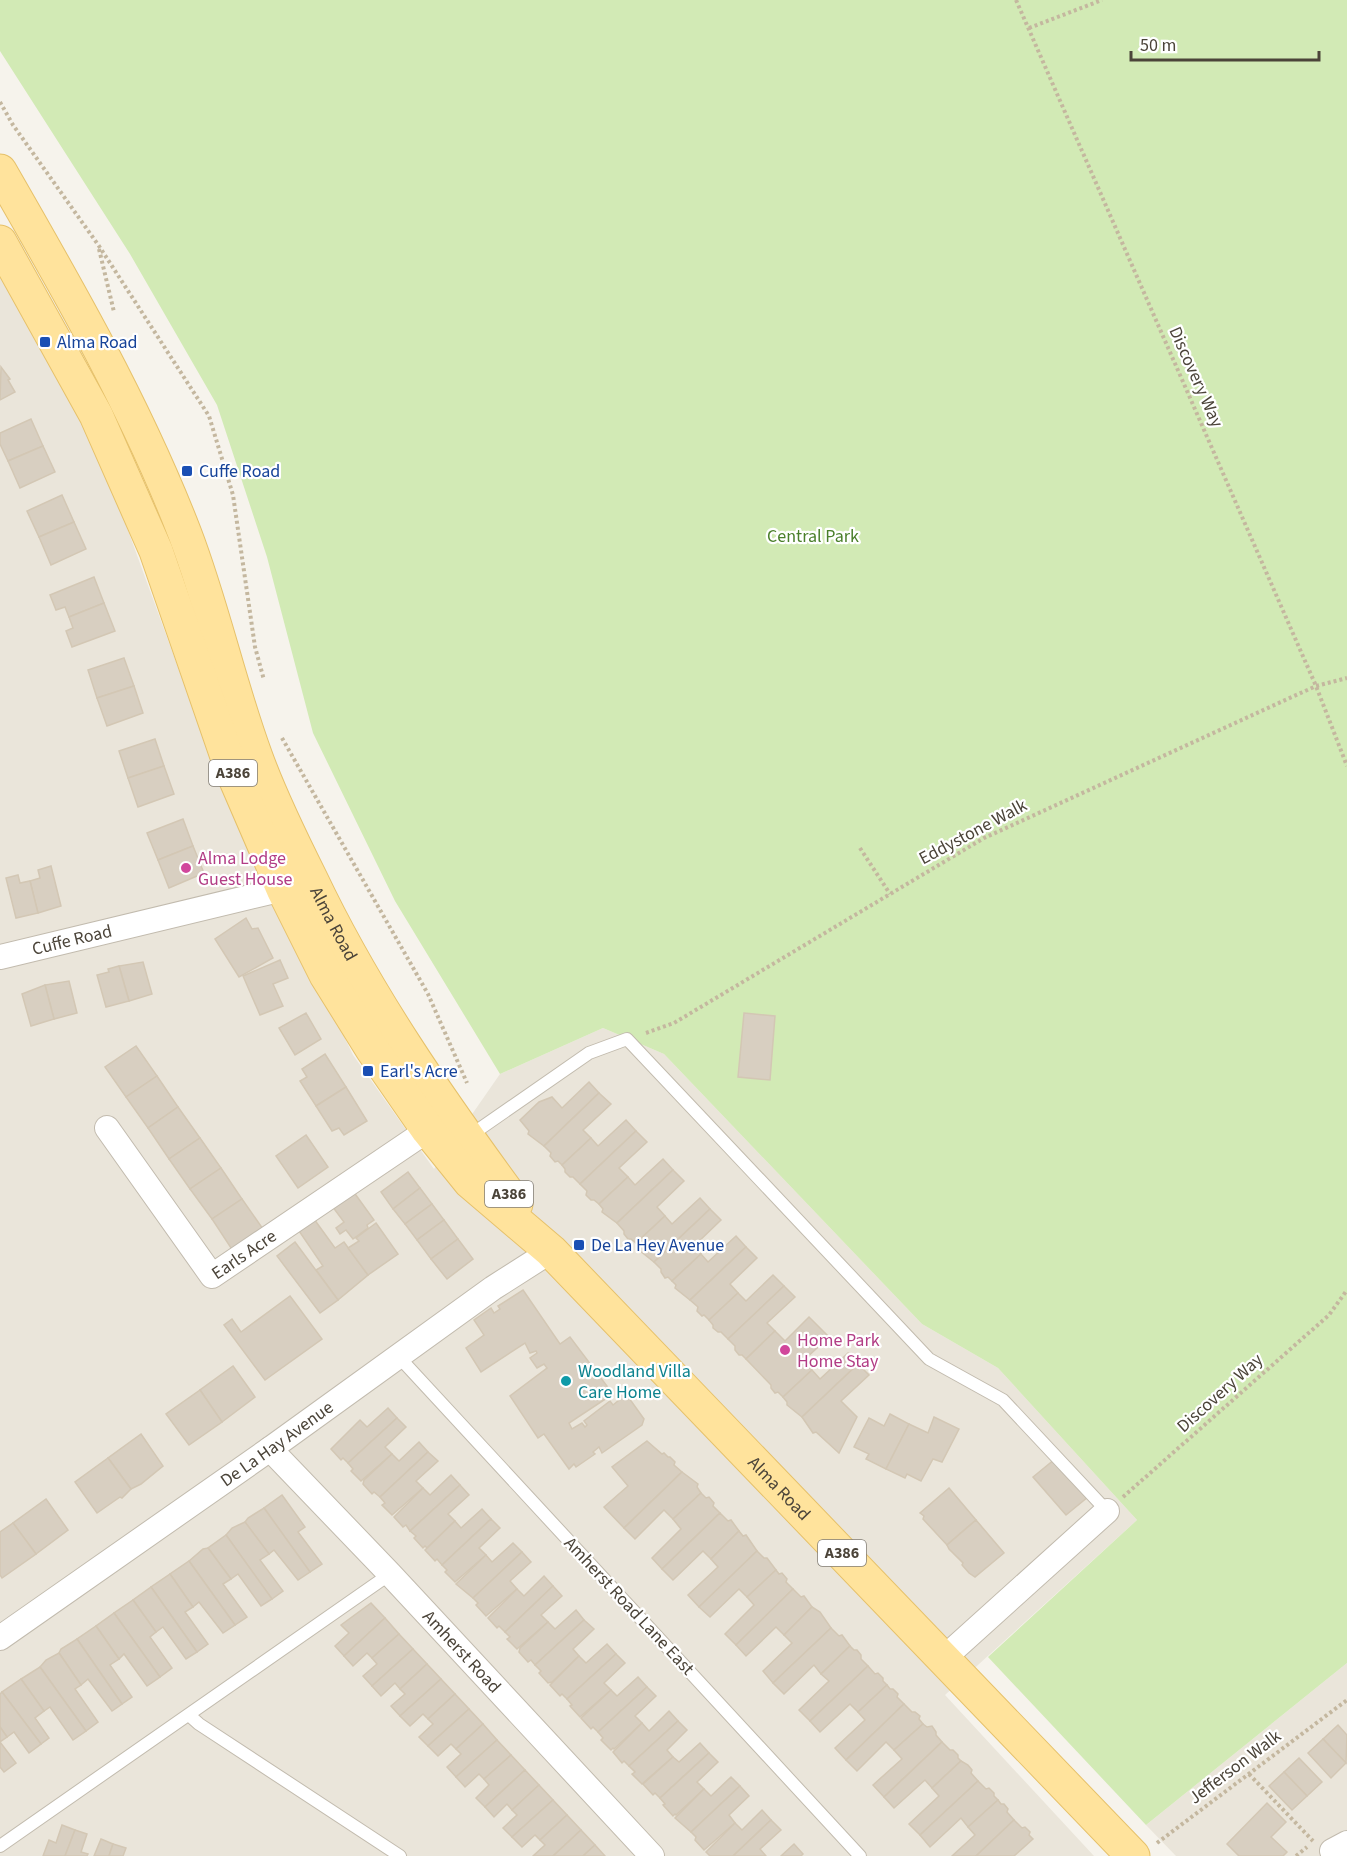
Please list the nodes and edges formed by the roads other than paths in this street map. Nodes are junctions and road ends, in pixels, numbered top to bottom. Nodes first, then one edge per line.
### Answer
1 (0, 171) edge
2 (0, 242) edge
3 (283, 889) junction
4 (0, 957) edge
5 (107, 1128) dead end
6 (428, 1130) junction
7 (477, 1131) junction
8 (551, 1251) junction
9 (398, 1356) junction
10 (270, 1449) junction
11 (1107, 1511) joint
12 (390, 1574) junction
13 (0, 1638) edge
14 (944, 1658) junction
15 (189, 1715) junction
16 (0, 1846) edge
17 (1141, 1853) edge
18 (400, 1856) edge
19 (652, 1856) edge
20 (860, 1856) edge

1 - 7 main road, Alma Road / A386
2 - 3 main road, Alma Road / A386
3 - 4 street, Cuffe Road
3 - 6 main road, Alma Road / A386
5 - 6 street, Earls Acre
6 - 8 main road, Alma Road / A386
7 - 8 main road, Alma Road / A386
7 - 11 lane
8 - 9 street, De La Hay Avenue
8 - 14 main road, Alma Road / A386
9 - 10 street, De La Hay Avenue
9 - 20 lane, Amherst Road Lane East
10 - 12 street, Amherst Road
10 - 13 street, De La Hay Avenue
11 - 14 street
12 - 15 lane
12 - 19 street, Amherst Road
14 - 17 main road, Alma Road / A386
15 - 16 lane
15 - 18 lane

